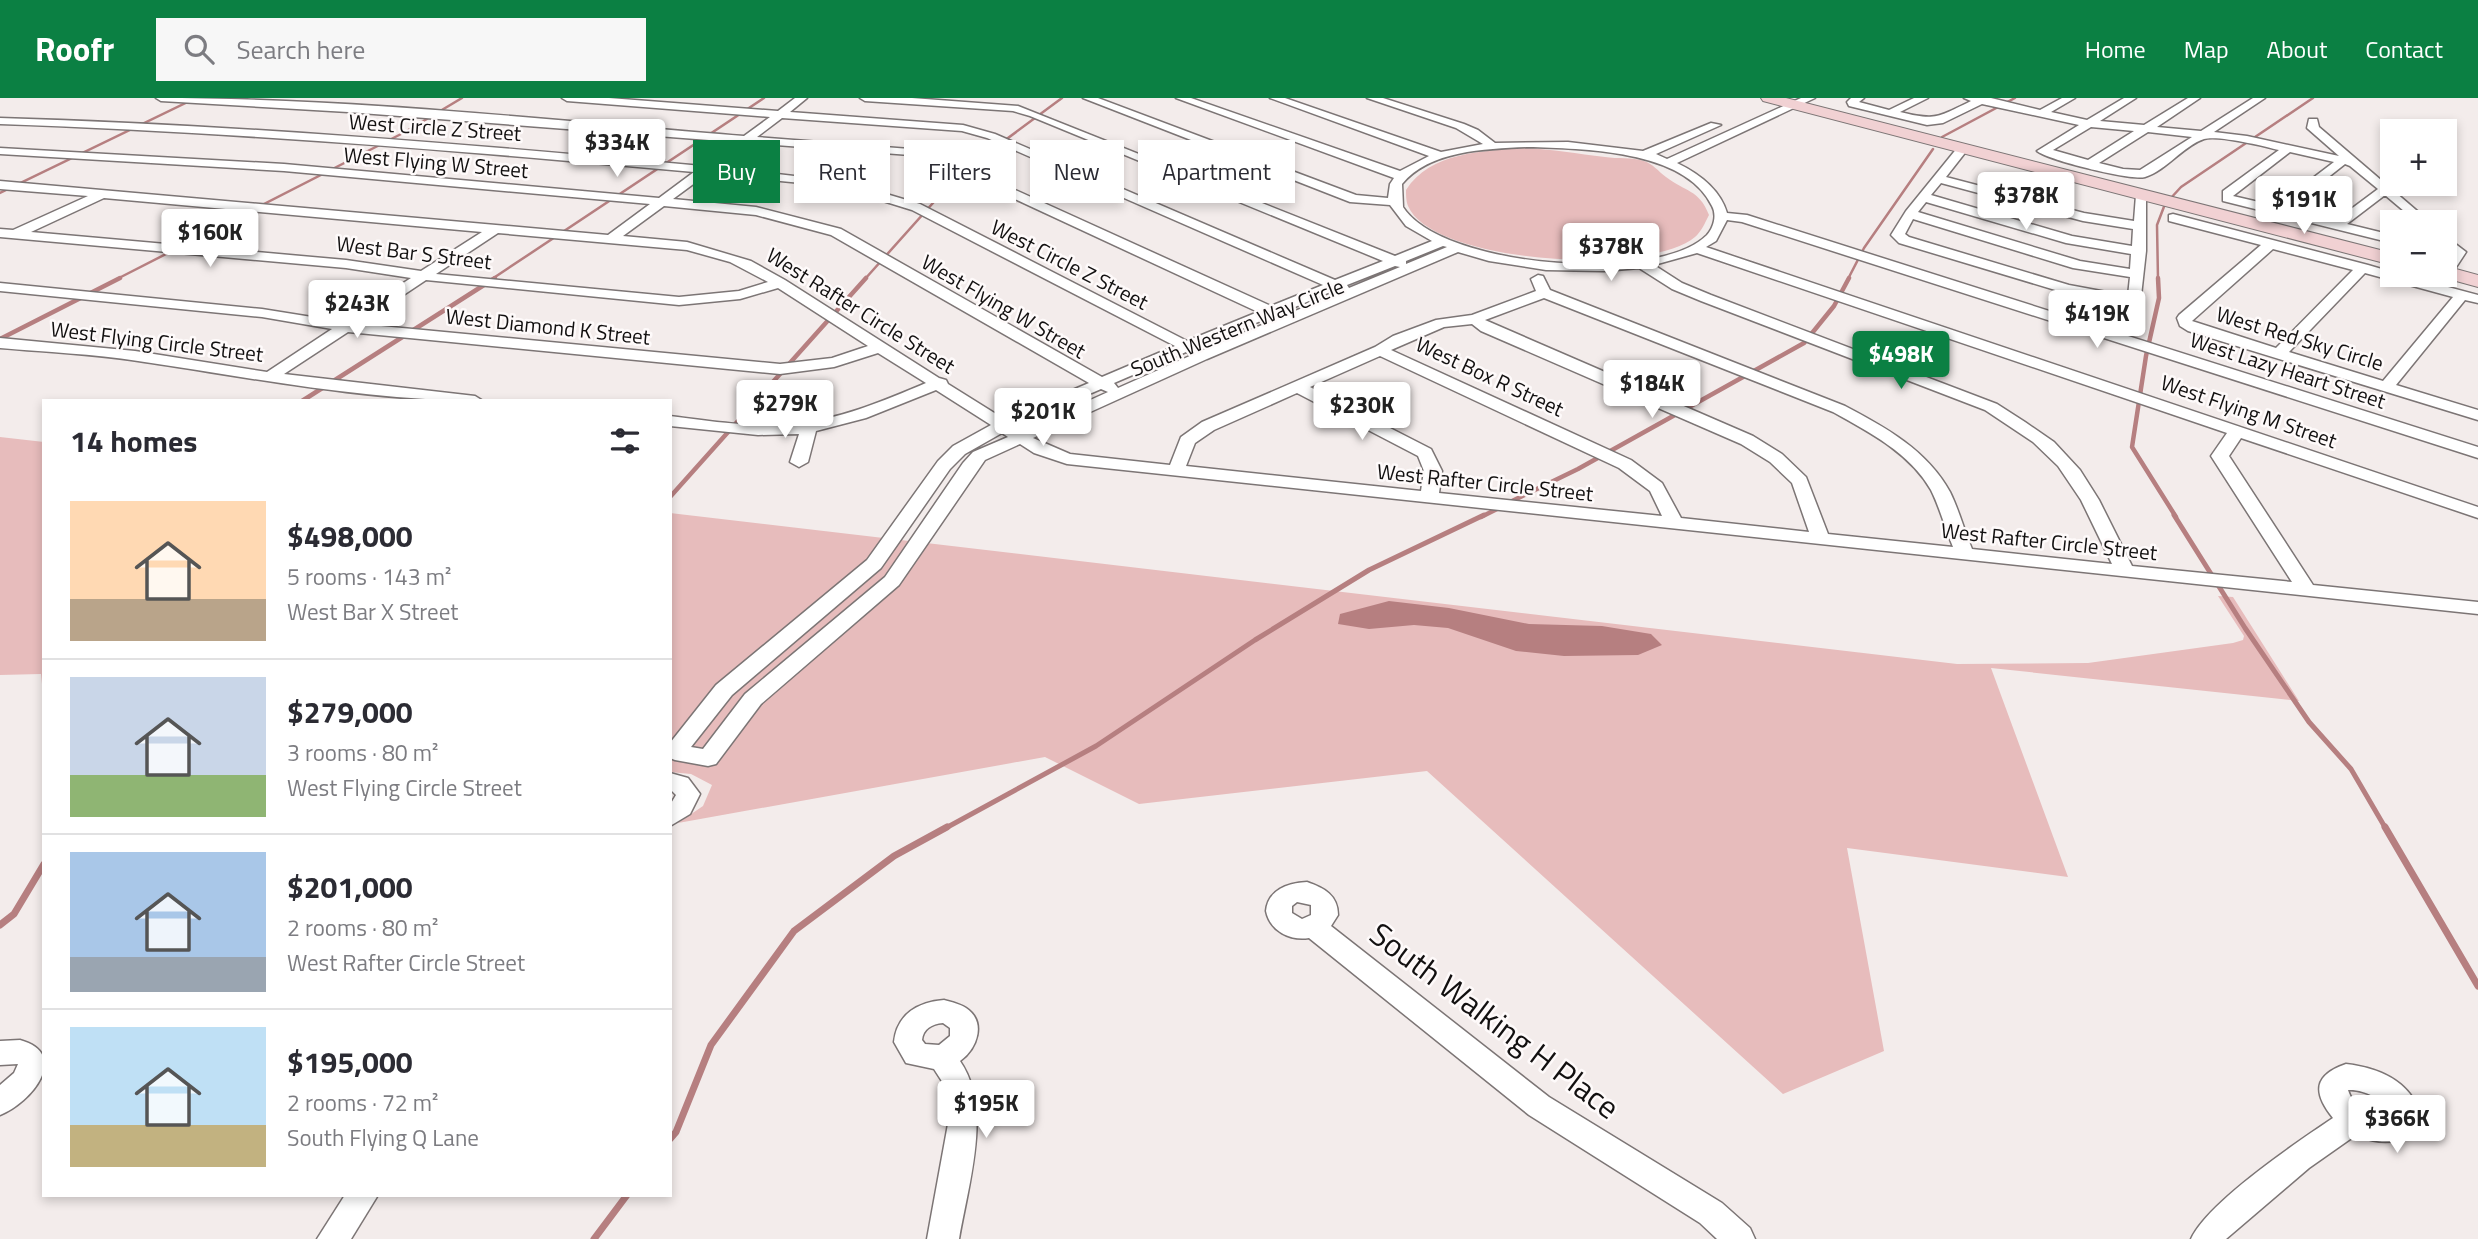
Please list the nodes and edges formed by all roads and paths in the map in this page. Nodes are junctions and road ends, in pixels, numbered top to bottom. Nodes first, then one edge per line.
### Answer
1 (161, 98) edge
2 (567, 98) edge
3 (802, 98) edge
4 (865, 98) edge
5 (1088, 98) edge
6 (1181, 98) edge
7 (1275, 98) edge
8 (1372, 98) edge
9 (1923, 98) edge
10 (1969, 98) edge
11 (2070, 98) edge
12 (2131, 98) edge
13 (2195, 98) edge
14 (2260, 98) edge
15 (1984, 99) edge
16 (1783, 101) edge
17 (1856, 101) edge
18 (2042, 113) junction
19 (1888, 114) junction
20 (778, 116) junction
21 (1730, 119) dead end
22 (0, 121) edge
23 (2313, 121) dead end
24 (2087, 123) junction
25 (2146, 128) junction
26 (2208, 134) junction
27 (744, 140) joint
28 (780, 143) edge
29 (1491, 145) junction
30 (2288, 148) junction
31 (1962, 149) junction
32 (0, 151) edge
33 (1439, 155) junction
34 (1644, 155) junction
35 (2348, 162) junction
36 (1667, 163) junction
37 (2088, 164) junction
38 (693, 169) edge
39 (1401, 176) junction
40 (693, 178) edge
41 (1938, 178) junction
42 (780, 179) edge
43 (0, 185) edge
44 (2380, 186) edge
45 (106, 193) junction
46 (2380, 193) edge
47 (2142, 195) junction
48 (2393, 196) edge
49 (1923, 197) junction
50 (660, 202) junction
51 (1394, 202) junction
52 (2410, 210) edge
53 (2277, 212) junction
54 (1910, 214) junction
55 (1723, 216) junction
56 (2173, 218) dead end
57 (2140, 226) junction
58 (2336, 226) junction
59 (495, 229) junction
60 (0, 233) edge
61 (16, 234) junction
62 (2380, 236) edge
63 (611, 239) junction
64 (0, 241) edge
65 (1451, 244) junction
66 (2271, 244) junction
67 (1697, 247) junction
68 (2139, 251) junction
69 (2380, 256) edge
70 (1641, 263) junction
71 (1403, 264) junction
72 (1540, 264) junction
73 (2363, 268) junction
74 (2137, 274) junction
75 (2457, 275) edge
76 (423, 276) junction
77 (2478, 281) edge
78 (780, 283) junction
79 (0, 286) edge
80 (1343, 290) junction
81 (1544, 293) junction
82 (2462, 295) junction
83 (2478, 299) edge
84 (1279, 316) junction
85 (1475, 319) junction
86 (344, 327) junction
87 (0, 343) edge
88 (1187, 346) junction
89 (881, 347) junction
90 (1380, 350) junction
91 (2279, 354) junction
92 (1204, 355) junction
93 (271, 376) junction
94 (940, 383) junction
95 (1101, 383) junction
96 (1298, 387) junction
97 (2386, 387) junction
98 (1118, 393) junction
99 (456, 399) edge
100 (2478, 415) edge
101 (672, 421) edge
102 (1002, 426) junction
103 (808, 428) junction
104 (2236, 431) junction
105 (1020, 437) junction
106 (2478, 453) edge
107 (799, 462) dead end
108 (1176, 471) junction
109 (1429, 497) junction
110 (2428, 497) junction
111 (2478, 513) edge
112 (2418, 516) dead end
113 (906, 519) junction
114 (934, 522) junction
115 (1673, 522) junction
116 (1820, 537) junction
117 (1964, 552) junction
118 (2125, 570) junction
119 (2307, 591) junction
120 (836, 597) junction
121 (860, 607) junction
122 (2478, 608) edge
123 (781, 643) junction
124 (806, 652) junction
125 (672, 782) edge
126 (672, 816) edge
127 (1314, 927) dead end
128 (0, 1053) edge
129 (941, 1057) dead end
130 (0, 1102) edge
131 (2355, 1119) dead end
132 (362, 1197) edge
133 (333, 1239) edge
134 (943, 1239) edge
135 (1739, 1239) edge
136 (2207, 1239) edge

1 - 27 street
2 - 20 street
3 - 20 street
4 - 71 street
5 - 51 street
6 - 39 street
7 - 33 street
8 - 29 street
9 - 19 street
10 - 15 street
11 - 18 street
12 - 24 street
13 - 25 street
14 - 26 street
15 - 18 street
15 - 19 street
16 - 31 main road
16 - 36 street
17 - 19 street
18 - 24 street
20 - 27 street
20 - 80 street
21 - 34 street
22 - 38 street, West Circle Z Street
23 - 35 street
24 - 25 street
24 - 37 street
25 - 26 street
25 - 37 street
26 - 30 street
26 - 37 street
28 - 84 street
29 - 33 street
29 - 34 street
30 - 35 street
30 - 53 street
31 - 41 street
31 - 47 main road
32 - 50 street, West Flying W Street
33 - 39 street
34 - 36 street
35 - 44 street
35 - 53 street
36 - 55 street
39 - 51 street
40 - 50 street
41 - 49 street
41 - 57 street
42 - 88 street, West Circle Z Street
43 - 45 street, West Rafter Circle Street
45 - 59 street, West Rafter Circle Street
45 - 61 street
46 - 58 street
47 - 57 street
47 - 69 main road
48 - 52 street
49 - 54 street
49 - 68 street
50 - 63 street
50 - 95 street, West Flying W Street
51 - 65 street
53 - 58 street
54 - 74 street
54 - 74 street
55 - 67 street
55 - 106 street, West Lazy Heart Street
56 - 66 street
57 - 68 street
58 - 62 street
59 - 63 street, West Rafter Circle Street
59 - 76 street
60 - 61 street, West Bar S Street
61 - 64 street
61 - 76 street, West Bar S Street
63 - 78 street, West Rafter Circle Street
65 - 71 street, South Western Way Circle
65 - 72 street
66 - 73 street
66 - 91 street, West Red Sky Circle
67 - 70 street
67 - 104 street, West Flying M Street
68 - 74 street
70 - 72 street
70 - 118 street
71 - 80 street, South Western Way Circle
72 - 81 street
73 - 82 street
73 - 91 street
75 - 77 main road
76 - 78 street, West Bar S Street
76 - 86 street
78 - 89 street, West Rafter Circle Street
79 - 86 street, West Diamond K Street
80 - 84 street, South Western Way Circle
81 - 85 street
81 - 117 street
82 - 83 street
82 - 97 street
84 - 88 street, South Western Way Circle
84 - 92 street, South Western Way Circle
85 - 90 street
85 - 116 street
86 - 89 street, West Diamond K Street
86 - 93 street
87 - 93 street, West Flying Circle Street
88 - 92 street, West Circle Z Street
88 - 95 street, South Western Way Circle
89 - 94 street, West Rafter Circle Street
90 - 96 street
90 - 115 street, West Box R Street
91 - 97 street, West Red Sky Circle
92 - 98 street, South Western Way Circle
93 - 99 street, West Flying Circle Street
94 - 102 street, West Rafter Circle Street
94 - 103 street
95 - 98 street, West Flying W Street
95 - 102 street, South Western Way Circle
96 - 108 street
96 - 109 street
97 - 100 street, West Red Sky Circle
98 - 105 street, South Western Way Circle
101 - 103 street
102 - 105 street, West Rafter Circle Street
102 - 113 street, South Western Way Circle
103 - 107 street
104 - 110 street, West Flying M Street
104 - 119 street
105 - 108 street, West Rafter Circle Street
105 - 114 street, South Western Way Circle
108 - 109 street, West Rafter Circle Street
109 - 115 street, West Rafter Circle Street
110 - 111 street, West Flying M Street
110 - 112 street
113 - 114 street
113 - 120 street, South Western Way Circle
114 - 121 street, South Western Way Circle
115 - 116 street, West Rafter Circle Street
116 - 117 street, West Rafter Circle Street
117 - 118 street, West Rafter Circle Street
118 - 119 street, West Rafter Circle Street
119 - 122 street, West Rafter Circle Street
120 - 121 street
120 - 123 street, South Western Way Circle
121 - 124 street, South Western Way Circle
123 - 124 street
123 - 124 street, South Western Way Circle
125 - 126 street
127 - 135 street, South Walking H Place
128 - 130 street
129 - 134 street
131 - 136 street
132 - 133 street

